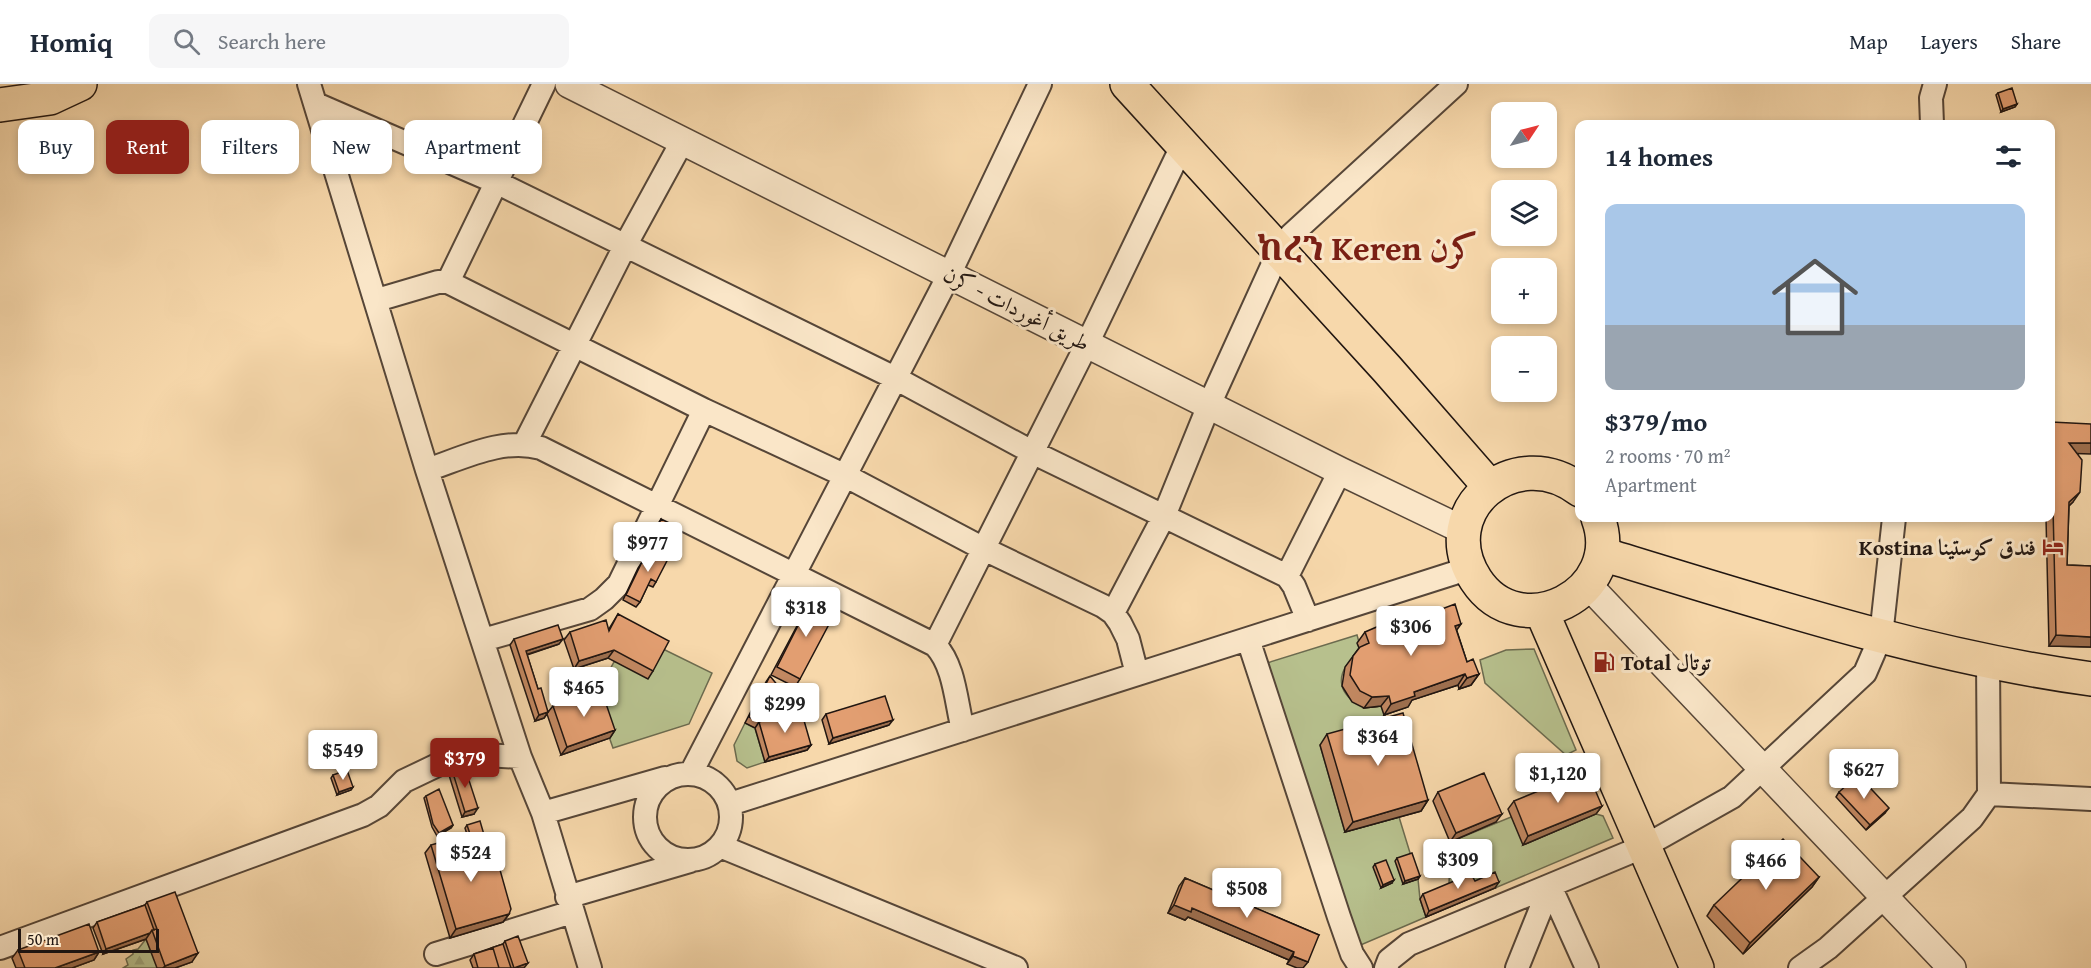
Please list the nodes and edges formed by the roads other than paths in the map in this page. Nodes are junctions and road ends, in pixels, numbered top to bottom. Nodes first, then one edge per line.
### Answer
1 (80, 84) edge
2 (544, 84) edge
3 (569, 84) edge
4 (1040, 84) edge
5 (1127, 84) edge
6 (1456, 84) edge
7 (1935, 84) edge
8 (313, 94) edge
9 (50, 98) junction
10 (0, 105) edge
11 (1932, 120) edge
12 (0, 122) edge
13 (683, 140) junction
14 (1183, 144) junction
15 (498, 183) junction
16 (625, 246) junction
17 (1279, 251) junction
18 (950, 273) junction
19 (448, 282) junction
20 (377, 300) junction
21 (1087, 344) junction
22 (574, 345) junction
23 (895, 378) junction
24 (1209, 405) junction
25 (704, 410) junction
26 (525, 443) junction
27 (1032, 452) junction
28 (428, 470) junction
29 (1340, 471) junction
30 (846, 476) junction
31 (1490, 487) junction
32 (1575, 487) edge
33 (657, 505) junction
34 (1164, 516) junction
35 (1600, 522) edge
36 (1894, 522) edge
37 (1464, 531) junction
38 (984, 549) junction
39 (1602, 554) junction
40 (1470, 568) junction
41 (795, 574) junction
42 (1287, 576) junction
43 (1588, 585) junction
44 (1541, 610) junction
45 (1113, 613) junction
46 (1308, 620) junction
47 (1881, 636) junction
48 (1248, 639) junction
49 (483, 640) junction
50 (935, 645) junction
51 (1988, 660) junction
52 (1137, 675) junction
53 (2091, 679) edge
54 (963, 730) junction
55 (520, 757) junction
56 (1763, 768) junction
57 (680, 775) junction
58 (1989, 794) junction
59 (2091, 799) edge
60 (730, 804) junction
61 (543, 813) junction
62 (720, 846) junction
63 (1646, 846) junction
64 (697, 860) junction
65 (1550, 886) junction
66 (1883, 897) junction
67 (569, 904) junction
68 (0, 948) edge
69 (435, 954) dead end
70 (590, 968) edge
71 (1016, 968) edge
72 (1361, 968) edge
73 (1386, 968) edge
74 (1517, 968) edge
75 (1587, 968) edge
76 (1697, 968) edge
77 (1800, 968) edge
78 (1952, 968) edge

1 - 9 main road
2 - 15 street
3 - 13 street, طريق أغوردات - كرن
4 - 18 street
5 - 14 main road
6 - 17 street
7 - 11 street
8 - 15 street
8 - 20 street
9 - 10 main road
9 - 12 street
13 - 16 street
13 - 18 street, طريق أغوردات - كرن
14 - 17 main road
14 - 21 street
15 - 16 street
15 - 19 street
16 - 22 street
16 - 23 street
17 - 24 street
17 - 31 main road
18 - 21 street, طريق أغوردات - كرن
18 - 23 street
19 - 20 street
19 - 22 street
20 - 28 street
21 - 24 street, طريق أغوردات - كرن
21 - 27 street
22 - 25 street
22 - 26 street
23 - 27 street
23 - 30 street
24 - 29 street, طريق أغوردات - كرن
24 - 34 street
25 - 30 street
25 - 33 street
26 - 28 street
26 - 33 street
27 - 34 street
27 - 38 street
28 - 49 street
29 - 37 street, طريق أغوردات - كرن
29 - 42 street
30 - 38 street
30 - 41 street
31 - 32 main road
31 - 37 main road
33 - 41 street
33 - 49 street
34 - 42 street
34 - 45 street
35 - 39 main road
36 - 47 street
37 - 40 main road
38 - 45 street
38 - 50 street
39 - 43 main road
39 - 47 main road
40 - 44 main road
40 - 46 street
41 - 50 street
41 - 57 street
42 - 46 street
43 - 44 main road
43 - 56 street
44 - 63 main road
45 - 52 street
46 - 48 street
47 - 51 main road
47 - 56 street
48 - 52 street
48 - 72 street
49 - 55 street
50 - 54 street
51 - 53 main road
51 - 58 street
52 - 54 street
54 - 60 street
55 - 61 street
55 - 68 street
56 - 63 street
56 - 66 street
57 - 60 street
57 - 61 street
57 - 64 street
58 - 59 street
58 - 66 street
60 - 62 street
61 - 67 street
62 - 64 street
62 - 71 street
63 - 65 street
63 - 76 main road
64 - 67 street
65 - 73 street
65 - 74 street
65 - 75 street
66 - 77 street
66 - 78 street
67 - 69 street
67 - 70 street

